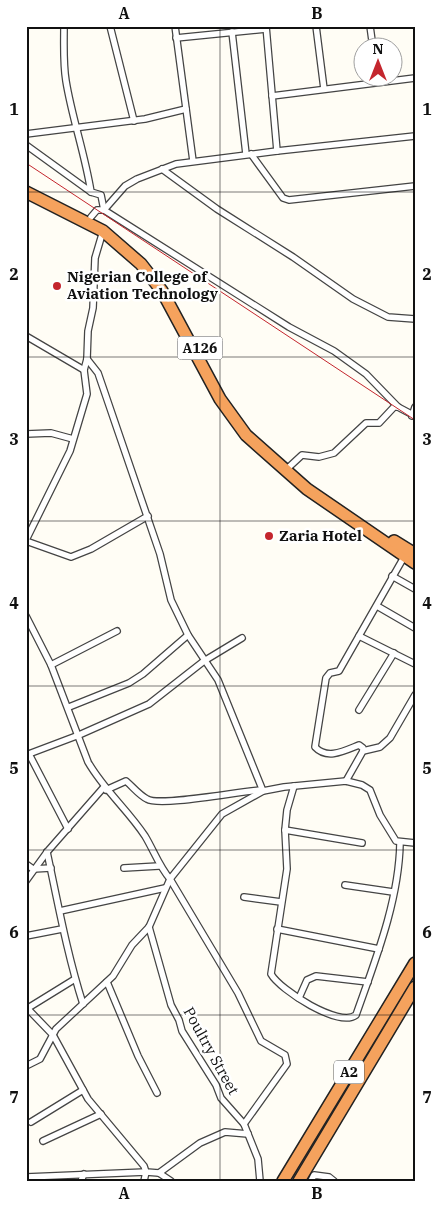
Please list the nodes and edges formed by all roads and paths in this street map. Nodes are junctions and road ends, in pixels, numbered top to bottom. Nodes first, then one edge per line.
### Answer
1 (64, 26) edge
2 (110, 26) edge
3 (175, 26) edge
4 (316, 26) edge
5 (266, 28) edge
6 (232, 32) junction
7 (176, 38) junction
8 (354, 84) edge
9 (324, 90) junction
10 (272, 96) junction
11 (186, 109) junction
12 (134, 121) junction
13 (77, 126) junction
14 (26, 134) edge
15 (415, 136) edge
16 (26, 145) edge
17 (277, 151) junction
18 (249, 154) junction
19 (192, 161) junction
20 (162, 169) junction
21 (26, 186) edge
22 (415, 186) edge
23 (26, 192) edge
24 (91, 192) junction
25 (104, 210) junction
26 (91, 218) junction
27 (103, 231) junction
28 (415, 319) edge
29 (26, 336) edge
30 (87, 359) junction
31 (84, 370) junction
32 (398, 407) junction
33 (415, 407) edge
34 (413, 416) edge
35 (26, 434) edge
36 (73, 439) junction
37 (289, 467) junction
38 (148, 516) junction
39 (26, 540) edge
40 (409, 556) edge
41 (415, 563) edge
42 (392, 576) junction
43 (415, 589) edge
44 (377, 606) junction
45 (26, 616) edge
46 (415, 628) edge
47 (117, 631) dead end
48 (188, 635) junction
49 (359, 636) junction
50 (242, 638) dead end
51 (394, 653) junction
52 (204, 661) junction
53 (415, 664) edge
54 (52, 665) junction
55 (415, 695) edge
56 (69, 707) junction
57 (359, 710) dead end
58 (79, 735) junction
59 (69, 739) junction
60 (83, 747) junction
61 (363, 751) junction
62 (28, 754) edge
63 (346, 781) junction
64 (294, 786) junction
65 (105, 789) junction
66 (262, 791) junction
67 (68, 829) junction
68 (285, 830) junction
69 (362, 843) dead end
70 (400, 843) junction
71 (415, 843) edge
72 (47, 852) junction
73 (26, 864) edge
74 (159, 866) junction
75 (51, 868) junction
76 (124, 868) dead end
77 (33, 869) junction
78 (170, 879) junction
79 (26, 881) edge
80 (344, 885) dead end
81 (165, 888) junction
82 (393, 892) junction
83 (244, 897) dead end
84 (282, 902) junction
85 (60, 911) junction
86 (149, 927) junction
87 (62, 929) junction
88 (277, 929) junction
89 (26, 936) edge
90 (379, 949) junction
91 (415, 963) edge
92 (75, 979) junction
93 (108, 982) junction
94 (368, 982) junction
95 (415, 987) edge
96 (299, 998) junction
97 (84, 1004) junction
98 (27, 1008) edge
99 (53, 1035) junction
100 (26, 1066) edge
101 (83, 1090) junction
102 (157, 1093) dead end
103 (101, 1114) junction
104 (31, 1122) dead end
105 (244, 1124) junction
106 (248, 1134) junction
107 (43, 1141) dead end
108 (146, 1172) junction
109 (159, 1173) junction
110 (84, 1174) junction
111 (26, 1177) edge
112 (81, 1181) edge
113 (144, 1181) edge
114 (171, 1181) edge
115 (260, 1181) edge
116 (283, 1181) edge
117 (299, 1181) edge
118 (311, 1181) edge
119 (334, 1181) edge

1 - 13 street
2 - 12 street
3 - 7 street
4 - 9 street
5 - 6 street
5 - 10 street
6 - 7 street
6 - 18 street
7 - 11 street
8 - 9 street
9 - 10 street
10 - 17 street
11 - 12 street
11 - 19 street
12 - 13 street
13 - 14 street
13 - 24 street
15 - 17 street
16 - 24 street
17 - 18 street
18 - 19 street
18 - 22 street
19 - 20 street
20 - 25 street
20 - 28 street
21 - 26 highway, A126
23 - 27 highway, A126
24 - 25 street
25 - 26 street
25 - 32 street
26 - 37 highway, A126
27 - 30 street
27 - 40 highway, A126
29 - 31 street
30 - 31 street
30 - 38 street
31 - 36 street
32 - 34 street
32 - 37 street
33 - 34 street
35 - 36 street
36 - 39 street
37 - 40 highway, A126
38 - 39 street
38 - 48 street
40 - 41 highway, A126
40 - 42 street
42 - 43 street
42 - 44 street
44 - 46 street
44 - 49 street
45 - 54 street
47 - 54 street
48 - 52 street
48 - 56 street
49 - 51 street
49 - 61 street
50 - 52 street
51 - 53 street
51 - 57 street
52 - 58 street
52 - 66 street
54 - 56 street
55 - 61 street
56 - 58 street
58 - 59 street
58 - 60 street
59 - 60 street
59 - 62 street
60 - 65 street
61 - 63 street
62 - 67 street
63 - 64 street
63 - 70 street
64 - 66 street
64 - 68 street
65 - 66 street
65 - 67 street
65 - 74 street
66 - 78 street
67 - 72 street
68 - 69 street
68 - 84 street
70 - 71 street
70 - 82 street
72 - 75 street
72 - 77 street
73 - 77 street
74 - 76 street
74 - 78 street
75 - 77 street
75 - 85 street
77 - 79 street
78 - 81 street
78 - 105 street
80 - 82 street
81 - 85 street
81 - 86 street
82 - 90 street
83 - 84 street
84 - 88 street
85 - 87 street
86 - 93 street
86 - 105 street, Poultry Street
87 - 89 street
87 - 92 street
88 - 90 street
88 - 96 street
90 - 94 street
91 - 116 highway, A2
92 - 97 street
92 - 98 street
93 - 97 street
93 - 102 street
94 - 96 street
94 - 96 street
95 - 117 highway, A2
97 - 99 street
98 - 99 street
99 - 100 street
99 - 101 street
101 - 103 street
101 - 104 street
103 - 107 street
103 - 108 street
105 - 106 street, Poultry Street
106 - 109 street
106 - 115 street, Poultry Street
108 - 109 street
108 - 110 street
108 - 113 street
109 - 114 street
110 - 111 street
110 - 112 street
118 - 119 street

